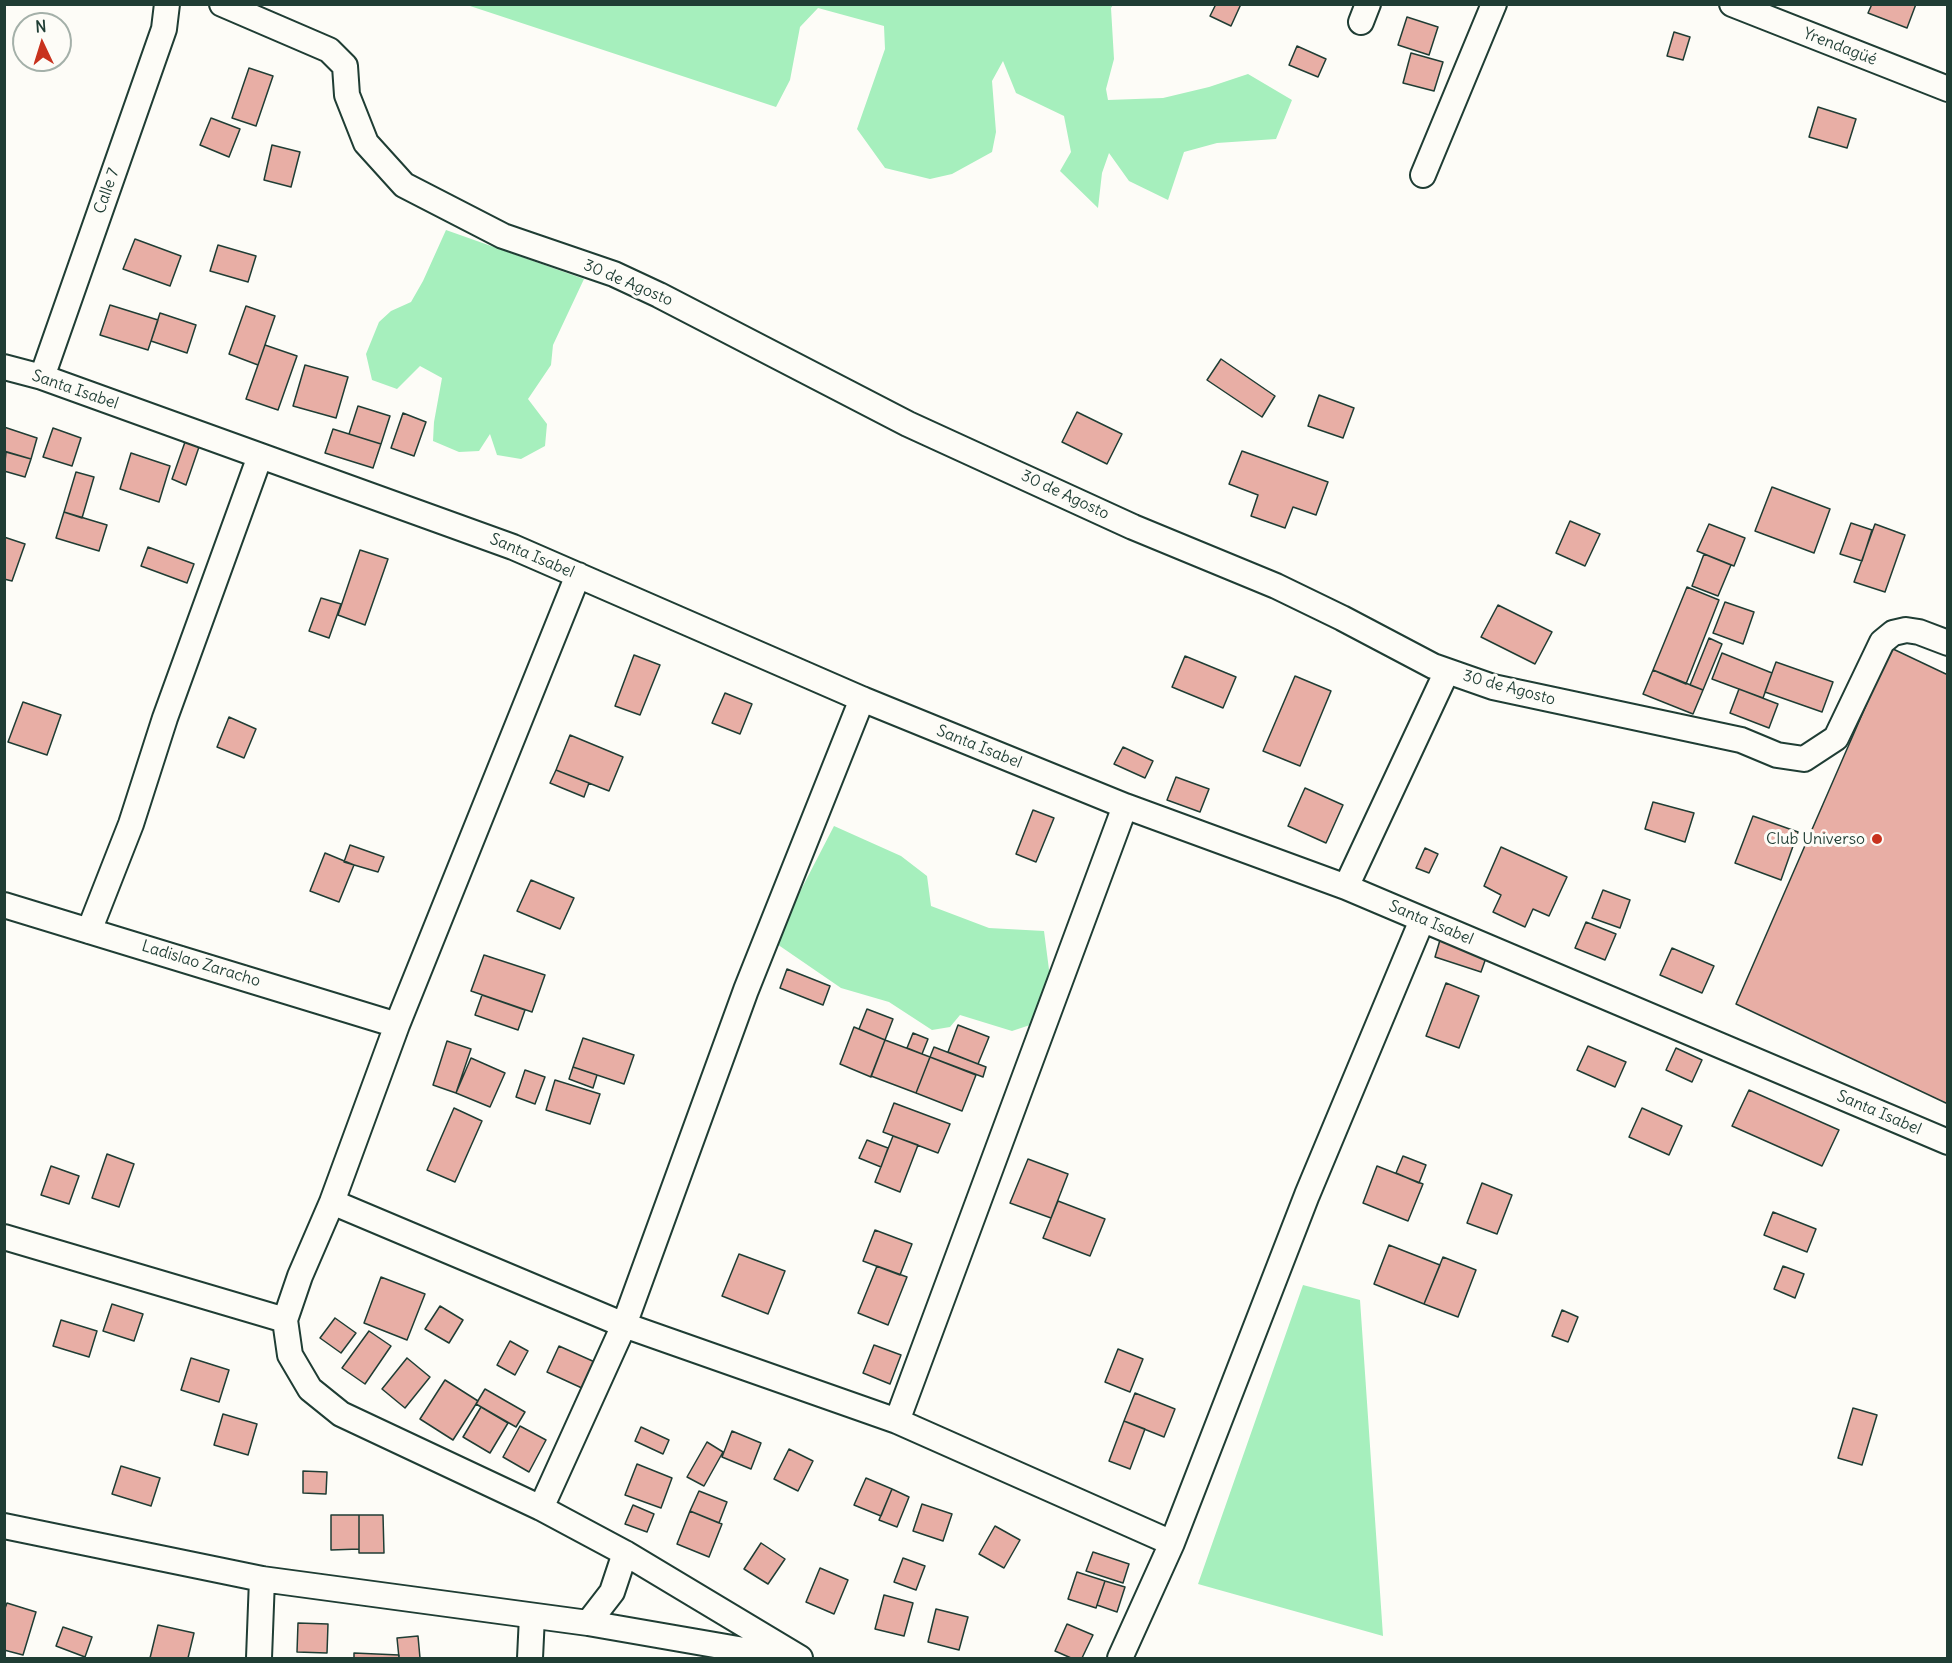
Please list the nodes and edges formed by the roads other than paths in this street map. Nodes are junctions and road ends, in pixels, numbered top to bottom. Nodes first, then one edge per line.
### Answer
1 (167, 4) edge
2 (222, 4) edge
3 (1494, 4) edge
4 (1732, 4) edge
5 (1947, 89) edge
6 (1423, 175) dead end
7 (4, 367) edge
8 (42, 377) junction
9 (260, 456) junction
10 (578, 576) junction
11 (1947, 643) edge
12 (1447, 671) junction
13 (862, 699) junction
14 (1125, 806) junction
15 (1346, 887) junction
16 (4, 905) edge
17 (1422, 920) junction
18 (89, 930) junction
19 (397, 1025) junction
20 (1947, 1142) edge
21 (332, 1202) junction
22 (4, 1237) edge
23 (285, 1320) junction
24 (624, 1325) junction
25 (897, 1421) junction
26 (542, 1508) junction
27 (4, 1526) edge
28 (1172, 1543) junction
29 (625, 1553) junction
30 (262, 1579) junction
31 (532, 1616) junction
32 (588, 1623) junction
33 (259, 1659) edge
34 (530, 1659) edge
35 (795, 1659) edge
36 (800, 1659) edge
37 (1120, 1659) edge

1 - 8 street, Calle 7
2 - 12 street, 30 de Agosto
3 - 6 street
4 - 5 street, Yrendagüé
7 - 8 street, Santa Isabel
8 - 9 street, Santa Isabel
9 - 10 street, Santa Isabel
9 - 18 street
10 - 13 street, Santa Isabel
10 - 19 street
11 - 12 street, 30 de Agosto
12 - 15 street
13 - 14 street, Santa Isabel
13 - 24 street
14 - 15 street, Santa Isabel
14 - 25 street
15 - 17 street, Santa Isabel
16 - 18 street, Ladislao Zaracho
17 - 20 street, Santa Isabel
17 - 28 street
18 - 19 street, Ladislao Zaracho
19 - 21 street
21 - 23 street
21 - 24 street
22 - 23 street
23 - 26 street
24 - 25 street
24 - 26 street
25 - 28 street
26 - 29 street
27 - 30 street
28 - 37 street
29 - 32 street
29 - 36 street
30 - 31 street
30 - 33 street
31 - 32 street
31 - 34 street
32 - 35 street

